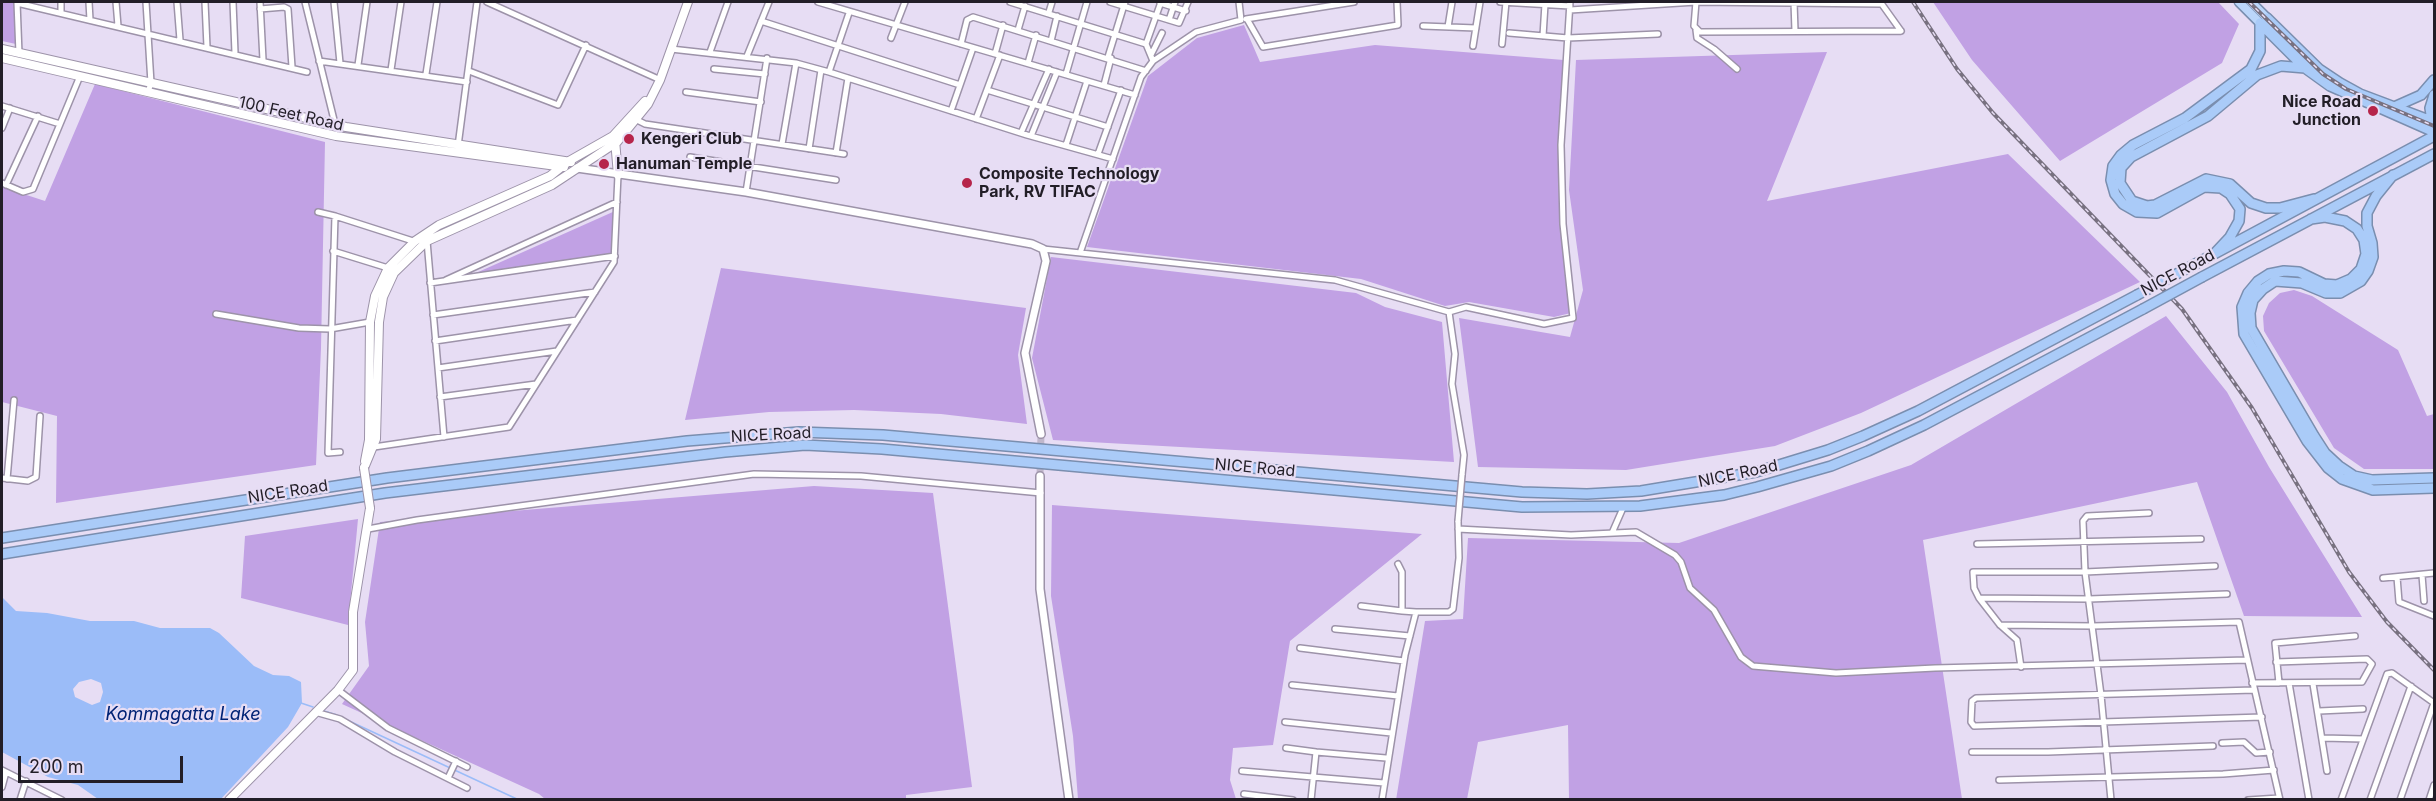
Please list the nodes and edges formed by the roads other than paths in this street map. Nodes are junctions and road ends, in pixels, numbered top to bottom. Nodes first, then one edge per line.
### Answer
1 (17, 2) edge
2 (61, 2) edge
3 (89, 2) edge
4 (116, 2) edge
5 (146, 2) edge
6 (177, 2) edge
7 (205, 2) edge
8 (233, 2) edge
9 (260, 2) edge
10 (305, 2) edge
11 (334, 2) edge
12 (367, 2) edge
13 (401, 2) edge
14 (437, 2) edge
15 (477, 2) edge
16 (487, 2) edge
17 (683, 2) edge
18 (688, 2) edge
19 (728, 2) edge
20 (769, 2) edge
21 (818, 2) edge
22 (905, 2) edge
23 (1010, 2) edge
24 (1052, 2) edge
25 (1087, 2) edge
26 (1110, 2) edge
27 (1161, 2) edge
28 (1188, 2) edge
29 (1239, 2) edge
30 (1354, 2) edge
31 (1397, 2) edge
32 (1452, 2) edge
33 (1480, 2) edge
34 (1500, 2) edge
35 (1506, 2) edge
36 (1696, 2) edge
37 (1794, 2) edge
38 (2239, 2) edge
39 (2251, 2) edge
40 (1124, 3) edge
41 (1880, 3) edge
42 (1174, 4) edge
43 (1545, 4) junction
44 (1025, 6) junction
45 (1570, 6) edge
46 (260, 9) junction
47 (1185, 10) junction
48 (1049, 12) junction
49 (61, 13) junction
50 (849, 13) junction
51 (1057, 16) junction
52 (1156, 16) junction
53 (1244, 19) junction
54 (90, 20) junction
55 (1169, 20) junction
56 (2264, 20) junction
57 (761, 21) junction
58 (1080, 22) junction
59 (1003, 25) junction
60 (118, 26) junction
61 (896, 26) junction
62 (1423, 26) dead end
63 (1448, 27) junction
64 (1476, 28) junction
65 (1018, 30) junction
66 (1696, 30) junction
67 (1795, 31) junction
68 (148, 33) junction
69 (1115, 33) junction
70 (1162, 33) dead end
71 (1509, 33) dead end
72 (1658, 34) dead end
73 (1036, 35) junction
74 (1543, 36) junction
75 (891, 38) dead end
76 (1568, 38) junction
77 (180, 40) junction
78 (1051, 41) junction
79 (961, 44) junction
80 (1146, 44) junction
81 (1502, 44) dead end
82 (586, 45) junction
83 (838, 46) junction
84 (1473, 46) dead end
85 (207, 47) junction
86 (973, 48) junction
87 (1072, 48) junction
88 (2, 49) edge
89 (671, 49) junction
90 (710, 52) junction
91 (235, 53) junction
92 (20, 54) junction
93 (997, 55) junction
94 (1151, 55) junction
95 (747, 56) junction
96 (2, 58) edge
97 (767, 58) junction
98 (1109, 58) junction
99 (262, 60) junction
100 (319, 61) junction
101 (1153, 61) junction
102 (340, 63) junction
103 (796, 63) junction
104 (1028, 63) junction
105 (358, 65) junction
106 (292, 67) junction
107 (2305, 68) junction
108 (714, 69) dead end
109 (1049, 69) junction
110 (1737, 69) dead end
111 (391, 70) junction
112 (821, 70) junction
113 (469, 71) junction
114 (1146, 71) junction
115 (307, 72) dead end
116 (829, 72) junction
117 (1058, 72) junction
118 (426, 74) junction
119 (765, 74) junction
120 (1066, 74) junction
121 (80, 76) junction
122 (656, 78) junction
123 (848, 78) junction
124 (2434, 80) edge
125 (1087, 81) junction
126 (467, 82) junction
127 (151, 83) junction
128 (960, 85) junction
129 (1104, 85) junction
130 (987, 90) junction
131 (1120, 90) junction
132 (148, 92) junction
133 (686, 92) dead end
134 (1135, 95) junction
135 (2434, 95) edge
136 (761, 102) junction
137 (1033, 104) junction
138 (2, 106) edge
139 (1042, 107) junction
140 (2394, 107) junction
141 (10, 108) junction
142 (951, 111) junction
143 (38, 116) junction
144 (1075, 116) junction
145 (976, 119) junction
146 (638, 120) junction
147 (2433, 121) edge
148 (60, 124) junction
149 (334, 124) junction
150 (1108, 127) junction
151 (2, 128) edge
152 (1021, 133) junction
153 (2434, 134) edge
154 (1031, 136) junction
155 (615, 139) junction
156 (755, 140) junction
157 (782, 144) junction
158 (1066, 145) junction
159 (457, 149) junction
160 (808, 149) junction
161 (836, 153) junction
162 (844, 154) dead end
163 (1098, 154) junction
164 (2434, 154) edge
165 (690, 157) dead end
166 (1113, 159) junction
167 (565, 164) junction
168 (581, 166) junction
169 (751, 167) junction
170 (618, 175) junction
171 (2393, 175) junction
172 (836, 180) dead end
173 (4, 184) edge
174 (746, 192) junction
175 (2314, 199) junction
176 (617, 202) junction
177 (318, 212) dead end
178 (334, 216) junction
179 (2311, 219) junction
180 (421, 240) junction
181 (1043, 249) junction
182 (333, 251) junction
183 (1080, 253) junction
184 (2215, 253) junction
185 (615, 256) junction
186 (388, 268) junction
187 (446, 280) junction
188 (430, 283) junction
189 (595, 292) junction
190 (1449, 312) junction
191 (216, 314) dead end
192 (433, 315) junction
193 (577, 320) junction
194 (370, 322) junction
195 (330, 329) junction
196 (435, 341) junction
197 (557, 351) junction
198 (438, 368) junction
199 (536, 384) junction
200 (440, 397) junction
201 (14, 400) dead end
202 (40, 416) dead end
203 (1041, 434) tunnel mouth
204 (444, 437) junction
205 (374, 447) junction
206 (340, 452) dead end
207 (364, 468) junction
208 (1040, 476) tunnel mouth
209 (2434, 478) edge
210 (4, 479) edge
211 (2434, 488) edge
212 (1041, 493) junction
213 (1623, 508) junction
214 (2149, 513) dead end
215 (368, 529) junction
216 (1458, 529) junction
217 (1612, 533) junction
218 (2, 538) edge
219 (2201, 539) dead end
220 (2083, 543) junction
221 (1977, 544) dead end
222 (2, 554) edge
223 (1398, 564) dead end
224 (2216, 566) dead end
225 (2085, 572) junction
226 (2434, 573) edge
227 (2422, 574) junction
228 (2397, 577) junction
229 (2383, 578) dead end
230 (2227, 594) dead end
231 (1979, 598) junction
232 (2089, 598) junction
233 (2424, 602) dead end
234 (1361, 606) dead end
235 (1402, 611) junction
236 (1416, 612) junction
237 (2434, 616) edge
238 (2000, 625) junction
239 (2093, 626) junction
240 (1335, 629) dead end
241 (1410, 636) junction
242 (2355, 636) dead end
243 (1300, 648) dead end
244 (2247, 660) junction
245 (1404, 661) junction
246 (2276, 662) junction
247 (2098, 666) junction
248 (2021, 667) junction
249 (2279, 683) junction
250 (2289, 683) junction
251 (2313, 684) junction
252 (1292, 685) dead end
253 (2411, 686) junction
254 (2253, 687) junction
255 (338, 690) junction
256 (2102, 695) junction
257 (1398, 696) junction
258 (2434, 703) edge
259 (2363, 709) dead end
260 (2319, 711) junction
261 (315, 712) junction
262 (2262, 717) junction
263 (1285, 722) dead end
264 (2104, 723) junction
265 (1391, 733) junction
266 (2323, 738) junction
267 (2363, 739) junction
268 (2222, 743) dead end
269 (2213, 746) dead end
270 (1286, 748) dead end
271 (2106, 751) junction
272 (1316, 752) junction
273 (1972, 752) dead end
274 (2270, 752) junction
275 (1386, 758) junction
276 (454, 765) junction
277 (467, 766) dead end
278 (2274, 770) junction
279 (4, 771) edge
280 (1242, 771) dead end
281 (2327, 771) dead end
282 (1313, 777) junction
283 (448, 778) junction
284 (2109, 778) junction
285 (1999, 780) dead end
286 (26, 781) junction
287 (1384, 783) junction
288 (2434, 785) edge
289 (2, 787) edge
290 (467, 788) dead end
291 (1244, 794) dead end
292 (50, 796) edge
293 (2280, 799) edge
294 (20, 800) edge
295 (62, 800) edge
296 (229, 800) edge
297 (1069, 800) edge
298 (1293, 800) edge
299 (1311, 800) edge
300 (1382, 800) edge
301 (2111, 800) edge
302 (2248, 800) edge
303 (2309, 800) edge
304 (2341, 800) edge
305 (2370, 800) edge
306 (2400, 800) edge
307 (2429, 800) edge

1 - 49 street
1 - 92 street
2 - 49 street
3 - 54 street
4 - 60 street
5 - 68 street
6 - 77 street
7 - 85 street
8 - 91 street
9 - 46 street
10 - 100 street
11 - 102 street
12 - 105 street
13 - 111 street
14 - 118 street
15 - 113 street
16 - 82 street
17 - 122 main road
18 - 89 main road
19 - 90 street
20 - 57 street
21 - 50 street
22 - 61 street
23 - 44 street
24 - 48 street
25 - 58 street
26 - 40 street
27 - 42 street
27 - 52 street
28 - 47 street
29 - 53 street
30 - 53 street
31 - 53 street
32 - 63 street
33 - 64 street
34 - 35 street
35 - 43 street
35 - 81 street
36 - 37 street
36 - 45 street
36 - 66 street
37 - 41 street
37 - 67 street
38 - 56 highway
39 - 56 highway
40 - 52 street
40 - 69 street
41 - 67 street
42 - 47 street
42 - 55 street
43 - 45 street
43 - 74 street
44 - 48 street
44 - 65 street
45 - 76 street
46 - 99 street
46 - 106 street
47 - 55 street
48 - 51 street
49 - 54 street
50 - 61 street
50 - 83 street
51 - 58 street
51 - 78 street
52 - 55 street
52 - 80 street
53 - 101 street
54 - 60 street
56 - 107 highway
56 - 140 highway
56 - 184 highway
57 - 83 street
57 - 95 street
58 - 69 street
58 - 87 street
59 - 65 street
59 - 79 street
59 - 93 street
60 - 68 street
61 - 75 street
61 - 79 street
62 - 63 street
63 - 64 street
64 - 84 street
65 - 73 street
66 - 67 street
66 - 110 street
68 - 77 street
68 - 127 street
69 - 80 street
69 - 98 street
70 - 94 street
71 - 74 street
72 - 76 street
73 - 78 street
73 - 104 street
74 - 76 street
76 - 190 street
77 - 85 street
78 - 87 street
79 - 86 street
80 - 94 street
82 - 113 street
82 - 122 street
83 - 116 street
83 - 128 street
85 - 91 street
86 - 93 street
86 - 128 street
87 - 98 street
87 - 120 street
88 - 92 main road, 100 Feet Road
89 - 90 street
89 - 146 main road
90 - 95 street
91 - 99 street
92 - 127 main road, 100 Feet Road
93 - 104 street
93 - 130 street
94 - 101 street
95 - 97 street
96 - 121 main road, 100 Feet Road
97 - 103 street
97 - 119 street
98 - 114 street
98 - 129 street
99 - 106 street
100 - 102 street
100 - 149 street
101 - 114 street
102 - 105 street
103 - 112 street
103 - 157 street
104 - 109 street
105 - 111 street
106 - 115 street
107 - 153 highway
107 - 175 highway
108 - 119 street
109 - 117 street
109 - 137 street
111 - 118 street
112 - 116 street
112 - 160 street
113 - 126 street
114 - 134 street
116 - 123 street
117 - 120 street
117 - 139 street
118 - 126 street
119 - 136 street
120 - 125 street
121 - 132 main road, 100 Feet Road
121 - 148 street
122 - 155 main road
123 - 142 street
123 - 161 street
124 - 140 highway
125 - 129 street
125 - 144 street
126 - 159 street
127 - 132 street
127 - 149 main road, 100 Feet Road
128 - 142 street
129 - 131 street
130 - 137 street
130 - 145 street
131 - 134 street
131 - 150 street
132 - 159 main road, 100 Feet Road
133 - 136 street
134 - 166 street
135 - 147 highway
136 - 156 street
137 - 139 street
137 - 152 street
138 - 141 street
139 - 144 street
139 - 154 street
140 - 147 highway
141 - 143 street
141 - 151 street
142 - 145 street
143 - 148 street
143 - 173 street
144 - 150 street
144 - 158 street
145 - 152 street
146 - 155 main road
146 - 156 street
148 - 173 street
149 - 159 main road, 100 Feet Road
150 - 163 street
152 - 154 street
153 - 175 highway, NICE Road
154 - 158 street
155 - 167 main road
155 - 168 main road
155 - 170 main road
156 - 157 street
156 - 169 street
157 - 160 street
158 - 163 street
159 - 167 main road, 100 Feet Road
160 - 161 street
161 - 162 street
163 - 166 street
164 - 171 highway, NICE Road
165 - 169 street
166 - 183 street
167 - 168 main road, 100 Feet Road
167 - 180 main road
168 - 170 street
168 - 180 main road
169 - 172 street
169 - 174 street
170 - 174 street
170 - 176 street
171 - 179 highway, NICE Road
171 - 209 highway
174 - 181 street
175 - 184 highway, NICE Road
176 - 185 street
176 - 187 street
177 - 178 street
178 - 180 street
178 - 182 street
179 - 211 highway
179 - 213 highway, NICE Road, bridge
180 - 186 main road
180 - 188 street
180 - 205 main road
181 - 183 street
181 - 203 street
182 - 186 street
182 - 195 street
183 - 190 street
184 - 218 highway, NICE Road, bridge
185 - 187 street
185 - 189 street
186 - 194 main road
187 - 188 street
188 - 192 street
189 - 192 street
189 - 193 street
190 - 216 street, bridge
191 - 195 street
192 - 196 street
193 - 196 street
193 - 197 street
194 - 195 street
194 - 207 main road
195 - 206 street
196 - 198 street
197 - 198 street
197 - 199 street
198 - 200 street
199 - 200 street
199 - 204 street
200 - 204 street
201 - 210 street
202 - 210 street
204 - 205 street
205 - 207 main road
207 - 215 main road, bridge
208 - 212 street
212 - 215 street
212 - 297 street
213 - 217 street
213 - 222 highway, NICE Road
214 - 220 street
215 - 255 main road
216 - 217 street
216 - 236 street
217 - 248 street
219 - 220 street
220 - 221 street
220 - 225 street
223 - 235 street
224 - 225 street
225 - 231 street
225 - 232 street
226 - 227 street
227 - 228 street
227 - 233 street
228 - 229 street
228 - 237 street
230 - 232 street
231 - 232 street
231 - 238 street
232 - 239 street
234 - 235 street
235 - 236 street
236 - 241 street
238 - 239 street
238 - 248 street
239 - 244 street
239 - 247 street
240 - 241 street
241 - 245 street
242 - 246 street
243 - 245 street
244 - 247 street
244 - 254 street
245 - 257 street
246 - 249 street
246 - 251 street
247 - 248 street
247 - 256 street
249 - 250 street
249 - 254 street
250 - 251 street
250 - 303 street
251 - 260 street
252 - 257 street
253 - 258 street
253 - 267 street
253 - 305 street
254 - 256 street
254 - 262 street
255 - 261 main road
255 - 276 street
256 - 264 street
256 - 264 street
257 - 265 street
258 - 306 street
259 - 260 street
260 - 266 street
261 - 283 street
261 - 296 main road
262 - 264 street
262 - 274 street
263 - 265 street
264 - 271 street
265 - 275 street
266 - 267 street
266 - 281 street
267 - 304 street
268 - 274 street
269 - 271 street
270 - 272 street
271 - 273 street
271 - 284 street
272 - 275 street
272 - 282 street
274 - 278 street
275 - 287 street
276 - 277 street
276 - 283 street
278 - 284 street
278 - 293 street
279 - 286 street
279 - 289 street
280 - 282 street
282 - 287 street
282 - 299 street
283 - 290 street
284 - 285 street
284 - 301 street
286 - 292 street
286 - 294 street
287 - 300 street
288 - 307 street
291 - 298 street
292 - 295 street
293 - 302 street

